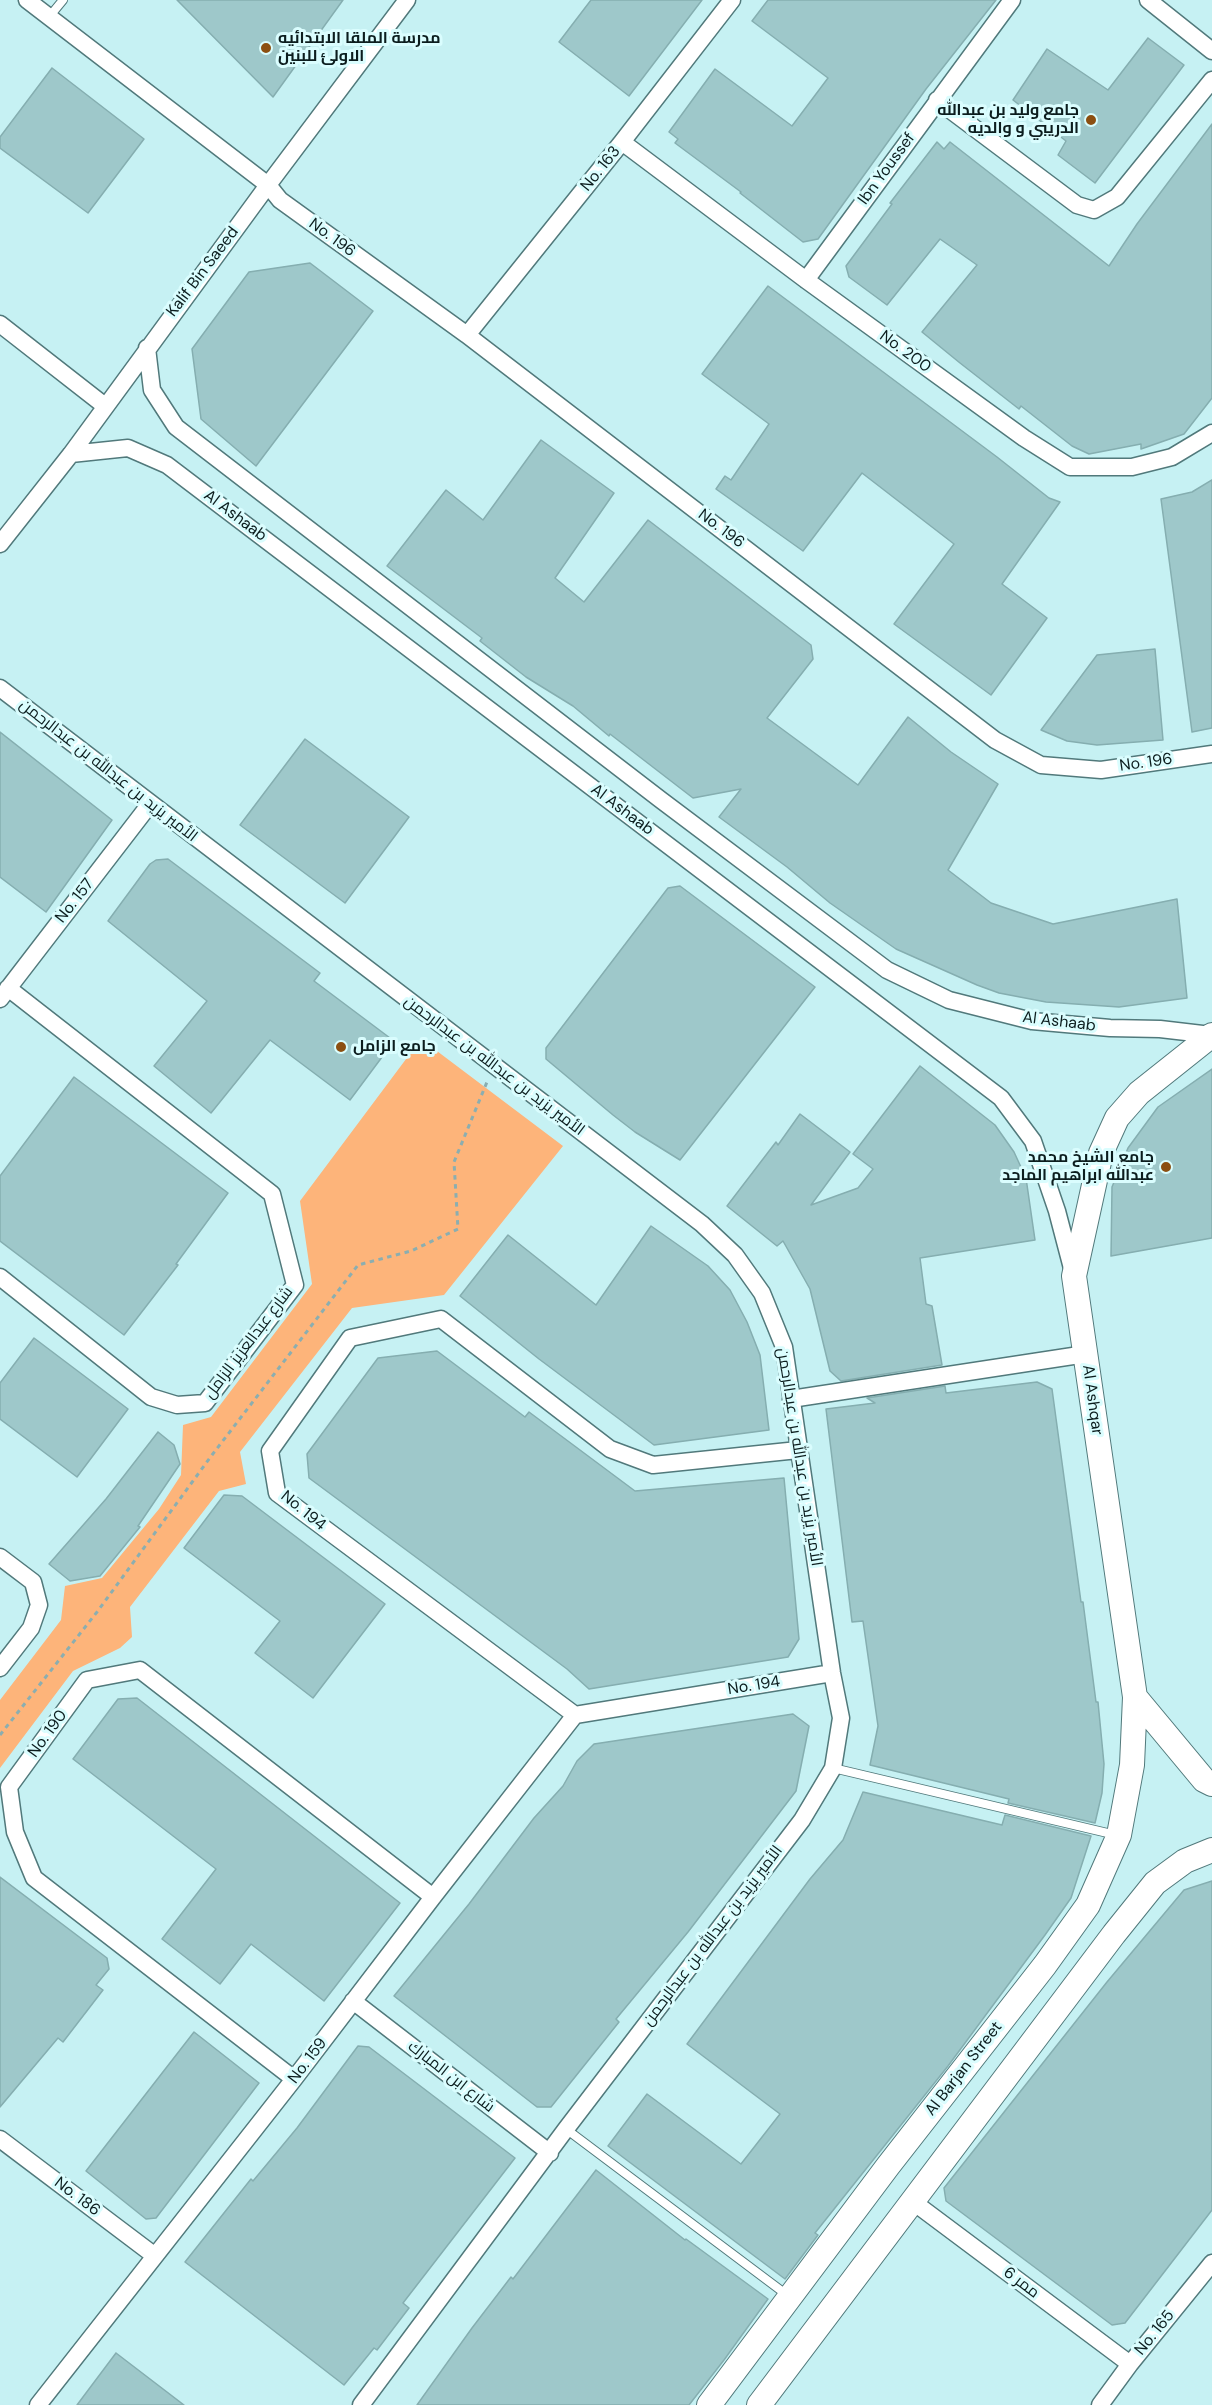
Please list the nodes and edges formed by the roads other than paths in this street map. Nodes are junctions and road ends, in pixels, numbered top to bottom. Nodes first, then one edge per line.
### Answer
1 (27, 0) edge
2 (63, 0) edge
3 (408, 0) edge
4 (732, 0) edge
5 (1012, 0) edge
6 (1148, 0) edge
7 (49, 17) junction
8 (1212, 51) edge
9 (1212, 80) edge
10 (937, 100) junction
11 (622, 142) junction
12 (268, 185) junction
13 (806, 280) junction
14 (0, 324) edge
15 (467, 335) junction
16 (147, 348) junction
17 (105, 406) junction
18 (1212, 433) edge
19 (71, 454) junction
20 (0, 544) edge
21 (0, 688) edge
22 (1212, 754) edge
23 (150, 804) junction
24 (4, 993) edge
25 (1212, 1035) edge
26 (1074, 1276) junction
27 (0, 1277) edge
28 (1086, 1354) junction
29 (791, 1399) junction
30 (798, 1450) junction
31 (0, 1557) edge
32 (0, 1668) edge
33 (832, 1673) junction
34 (1135, 1697) junction
35 (575, 1715) junction
36 (833, 1768) junction
37 (1212, 1784) edge
38 (1119, 1835) junction
39 (1212, 1850) edge
40 (433, 1897) junction
41 (352, 2001) junction
42 (294, 2079) junction
43 (566, 2129) junction
44 (0, 2139) edge
45 (550, 2152) junction
46 (912, 2201) junction
47 (155, 2256) junction
48 (1212, 2264) edge
49 (790, 2297) junction
50 (1130, 2364) junction
51 (38, 2405) edge
52 (362, 2405) edge
53 (709, 2405) edge
54 (759, 2405) edge
55 (1100, 2405) edge

1 - 7 street, No. 196
2 - 7 lane
3 - 12 street, Kalif Bin Saeed
4 - 11 street, No. 163
5 - 10 street, Ibn Youssef
6 - 8 street
7 - 12 street, No. 196
9 - 10 street
10 - 13 street, Ibn Youssef
11 - 13 street, No. 200
11 - 15 street, No. 163
12 - 15 street, No. 196
12 - 16 street, Kalif Bin Saeed
13 - 18 street, No. 200
14 - 17 street
15 - 22 street, No. 196
16 - 17 street, Kalif Bin Saeed
16 - 25 street, Al Ashaab
17 - 19 street, Kalif Bin Saeed
19 - 20 street, Kalif Bin Saeed
19 - 26 street, Al Ashaab
21 - 23 street, الأمير يزيد بن عبدالله بن عبدالرحمن
23 - 24 street, No. 157
23 - 29 street, الأمير يزيد بن عبدالله بن عبدالرحمن
24 - 27 street, شارع عبدالعزيز الزامل
25 - 26 street, Al Ashqar
26 - 28 street, Al Ashqar
28 - 29 street
28 - 34 street, Al Ashqar
29 - 30 street, الأمير يزيد بن عبدالله بن عبدالرحمن
30 - 33 street, الأمير يزيد بن عبدالله بن عبدالرحمن
30 - 35 street, No. 194
31 - 32 street
33 - 35 street, No. 194
33 - 36 street, الأمير يزيد بن عبدالله بن عبدالرحمن
34 - 37 street
34 - 38 street, Al Barjan Street
35 - 40 street, No. 159
36 - 38 lane
36 - 43 street, الأمير يزيد بن عبدالله بن عبدالرحمن
38 - 49 street, Al Barjan Street
39 - 46 street
40 - 41 street, No. 159
40 - 42 street, No. 190
41 - 42 street, No. 159
41 - 45 street, شارع ابن المبارك
42 - 47 street, No. 159
43 - 45 street, الأمير يزيد بن عبدالله بن عبدالرحمن
43 - 49 lane
44 - 47 street, No. 186
45 - 52 street, الأمير يزيد بن عبدالله بن عبدالرحمن
46 - 50 street, ممر 6
46 - 54 street
47 - 51 street, No. 159
48 - 50 street, No. 165
49 - 53 street, Al Barjan Street
50 - 55 street, No. 165

